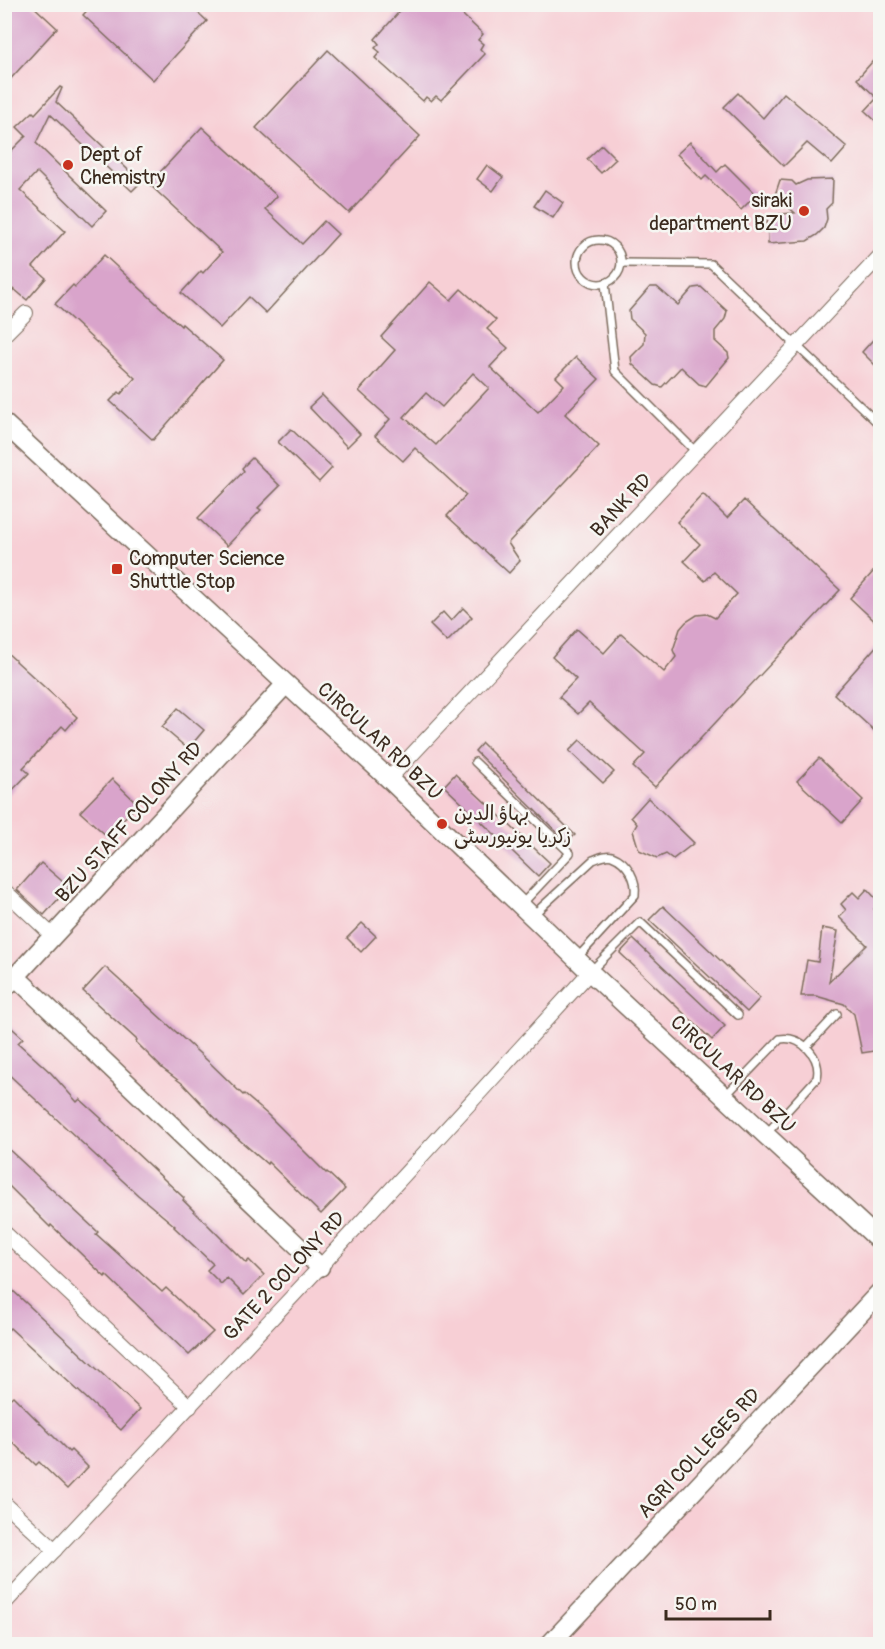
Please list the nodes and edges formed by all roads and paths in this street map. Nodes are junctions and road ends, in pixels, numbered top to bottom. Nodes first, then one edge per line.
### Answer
1 (880, 256) edge
2 (621, 263) junction
3 (605, 283) junction
4 (26, 313) dead end
5 (4, 335) edge
6 (796, 346) junction
7 (4, 423) edge
8 (880, 425) edge
9 (698, 453) junction
10 (286, 684) junction
11 (475, 762) dead end
12 (389, 779) junction
13 (4, 890) edge
14 (526, 911) junction
15 (54, 937) junction
16 (576, 959) junction
17 (590, 972) junction
18 (10, 983) edge
19 (837, 1014) dead end
20 (738, 1015) dead end
21 (806, 1047) junction
22 (724, 1097) junction
23 (766, 1135) junction
24 (4, 1232) edge
25 (880, 1241) edge
26 (320, 1267) junction
27 (880, 1292) edge
28 (190, 1407) junction
29 (4, 1503) edge
30 (55, 1550) junction
31 (4, 1604) edge
32 (550, 1644) edge

1 - 6 street, BANK RD
2 - 3 lane
2 - 3 lane
2 - 6 lane
3 - 9 lane
4 - 5 street
6 - 8 lane
6 - 9 street, BANK RD
7 - 10 street, CIRCULAR RD BZU
9 - 12 street, BANK RD
10 - 12 street, CIRCULAR RD BZU
10 - 15 street, BZU STAFF COLONY RD
11 - 14 lane
12 - 14 street, CIRCULAR RD BZU
13 - 15 street
14 - 16 street, CIRCULAR RD BZU
14 - 16 lane
15 - 18 street, BZU STAFF COLONY RD
16 - 17 street, CIRCULAR RD BZU
17 - 20 lane
17 - 22 street, CIRCULAR RD BZU
17 - 26 street, GATE 2 COLONY RD
18 - 26 street
19 - 21 lane
21 - 22 lane
21 - 23 lane
22 - 23 street, CIRCULAR RD BZU
23 - 25 street, CIRCULAR RD BZU
24 - 28 street
26 - 28 street, GATE 2 COLONY RD
27 - 32 street, AGRI COLLEGES RD
28 - 30 street, GATE 2 COLONY RD
29 - 30 street
30 - 31 street, GATE 2 COLONY RD

